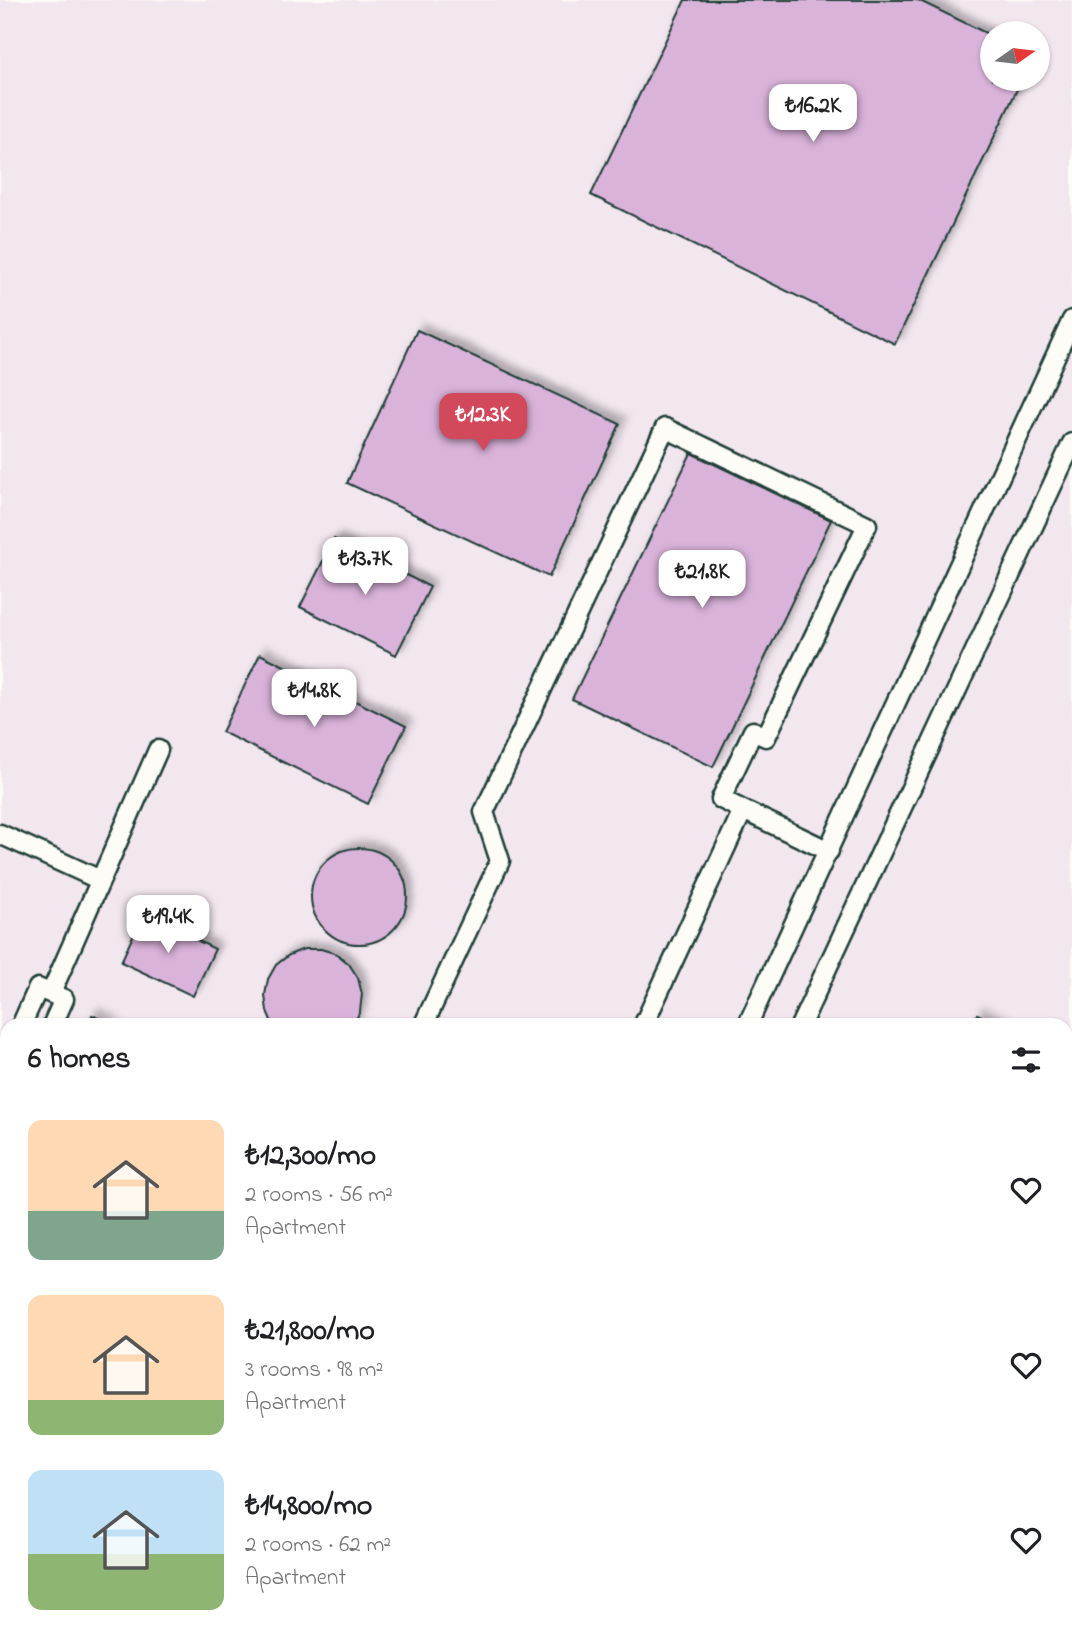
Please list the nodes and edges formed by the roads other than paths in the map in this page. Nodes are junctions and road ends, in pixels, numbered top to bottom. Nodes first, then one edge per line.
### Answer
1 (1072, 320) edge
2 (1072, 443) edge
3 (158, 750) dead end
4 (743, 810) junction
5 (0, 834) edge
6 (829, 851) junction
7 (100, 880) junction
8 (51, 993) junction
9 (25, 1018) edge
10 (56, 1018) edge
11 (428, 1018) edge
12 (647, 1018) edge
13 (751, 1018) edge
14 (804, 1018) edge

1 - 6 lane
2 - 14 lane
3 - 7 lane
4 - 6 lane
4 - 11 lane
4 - 12 lane
5 - 7 lane
6 - 13 lane
7 - 8 lane
8 - 9 lane
8 - 10 lane

